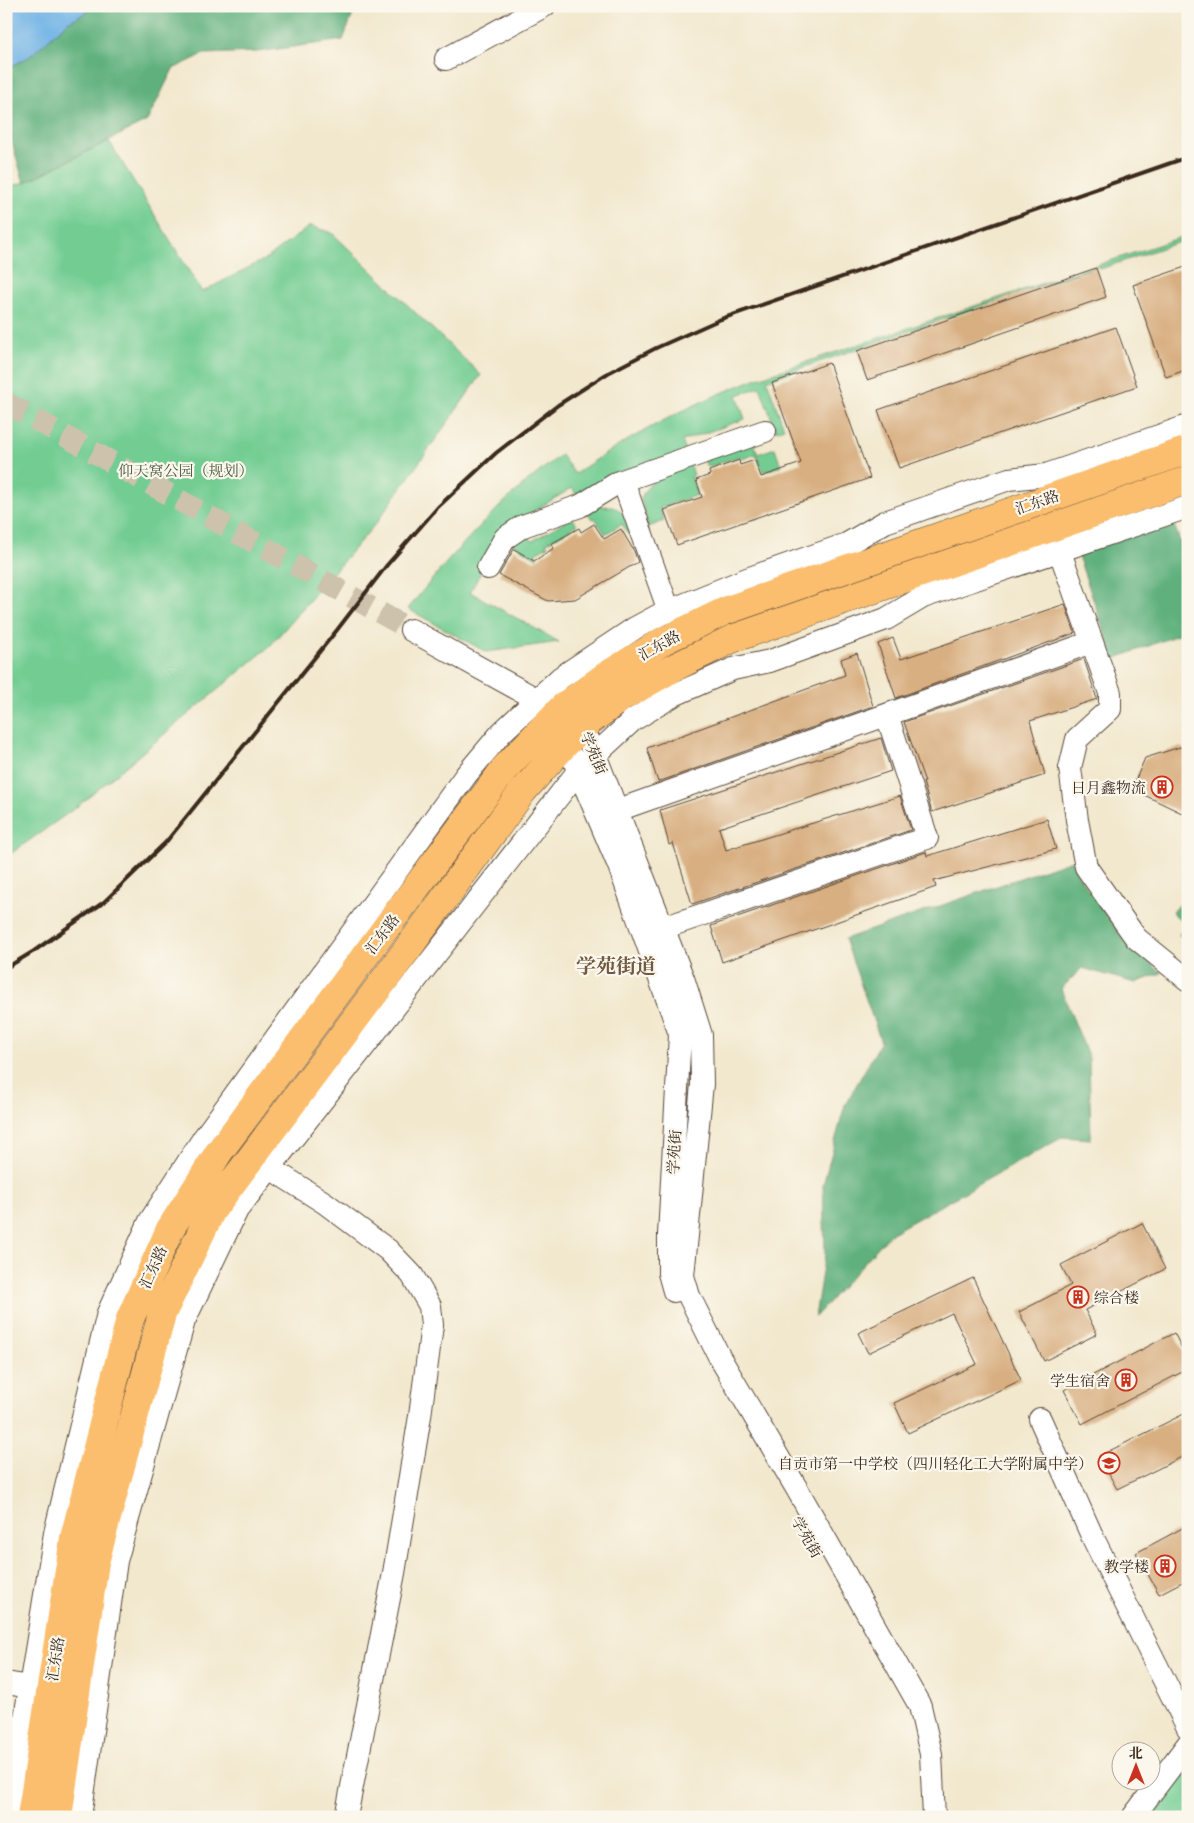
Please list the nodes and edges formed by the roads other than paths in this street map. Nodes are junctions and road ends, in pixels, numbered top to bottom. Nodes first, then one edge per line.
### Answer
1 (544, 6) edge
2 (446, 59) dead end
3 (1188, 426) edge
4 (765, 431) dead end
5 (1158, 437) junction
6 (1188, 442) edge
7 (1188, 450) edge
8 (1188, 480) edge
9 (623, 481) junction
10 (1188, 507) edge
11 (1073, 521) junction
12 (1054, 554) junction
13 (488, 568) dead end
14 (747, 579) junction
15 (669, 611) junction
16 (725, 611) junction
17 (411, 630) tunnel mouth
18 (1092, 642) junction
19 (536, 699) junction
20 (887, 715) junction
21 (565, 725) junction
22 (596, 754) junction
23 (579, 770) junction
24 (618, 810) junction
25 (663, 928) junction
26 (1188, 980) edge
27 (270, 1168) junction
28 (1040, 1418) dead end
29 (6, 1683) edge
30 (30, 1687) junction
31 (1188, 1728) edge
32 (1188, 1744) edge
33 (9, 1817) edge
34 (31, 1817) edge
35 (58, 1817) edge
36 (80, 1817) edge
37 (346, 1817) edge
38 (918, 1817) edge
39 (934, 1817) edge
40 (1133, 1817) edge

1 - 2 street
3 - 5 street
4 - 9 street
5 - 6 street
5 - 14 street
7 - 16 main road, 汇东路
8 - 11 main road, 汇东路
9 - 13 street
9 - 15 street
10 - 12 street
11 - 12 street
11 - 21 main road, 汇东路
12 - 18 street
12 - 22 street
14 - 15 street
14 - 16 street
15 - 19 street
16 - 21 main road, 汇东路
17 - 19 street
18 - 20 street
18 - 26 street
19 - 21 street
19 - 30 street
20 - 24 street
20 - 25 street
21 - 22 street, 学苑街
21 - 23 street, 学苑街
21 - 34 main road, 汇东路
21 - 35 main road, 汇东路
22 - 23 street
22 - 24 street, 学苑街
23 - 27 street
23 - 38 street, 学苑街
24 - 25 street, 学苑街
25 - 39 street, 学苑街
27 - 36 street
27 - 37 street
28 - 31 street
29 - 30 street
30 - 33 street
32 - 40 street

